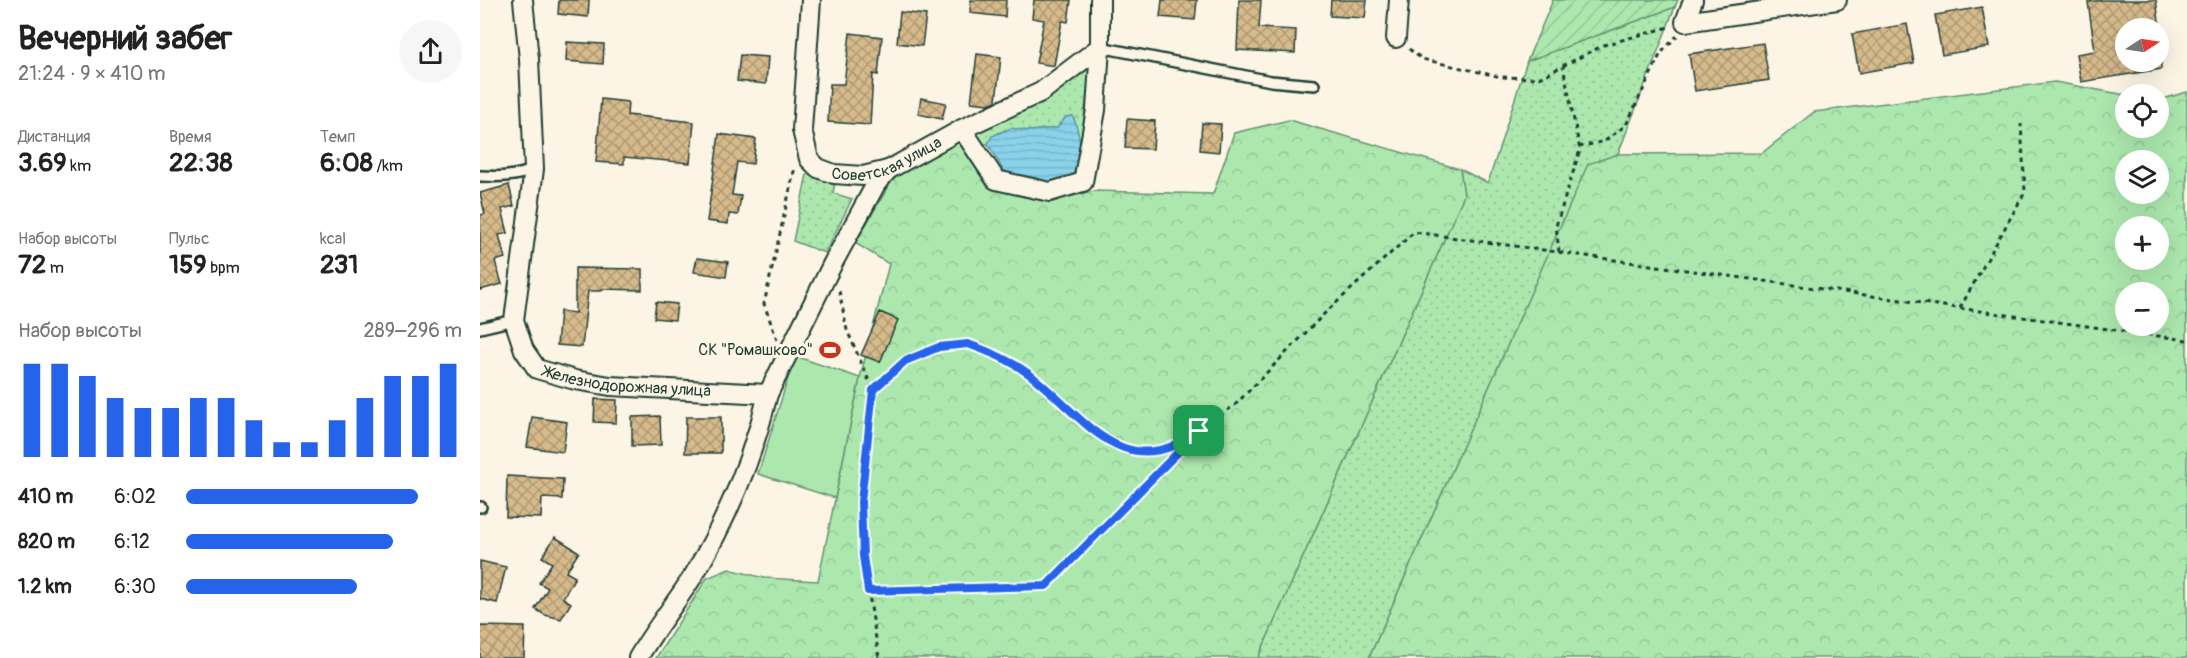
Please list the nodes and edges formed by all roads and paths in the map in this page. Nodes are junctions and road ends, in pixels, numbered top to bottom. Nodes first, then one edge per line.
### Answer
1 (523, 0) edge
2 (811, 0) edge
3 (1100, 0) edge
4 (1398, 0) edge
5 (1693, 0) edge
6 (1838, 0) edge
7 (1688, 21) junction
8 (1396, 39) joint
9 (1100, 47) junction
10 (1563, 66) junction
11 (1314, 85) dead end
12 (2020, 124) dead end
13 (962, 129) junction
14 (1579, 147) junction
15 (795, 164) dead end
16 (534, 169) junction
17 (888, 170) junction
18 (480, 176) edge
19 (1559, 252) junction
20 (833, 263) junction
21 (1960, 308) junction
22 (514, 320) junction
23 (480, 328) edge
24 (2187, 340) edge
25 (784, 361) junction
26 (873, 390) junction
27 (768, 394) junction
28 (1199, 431) junction
29 (868, 591) junction
30 (638, 658) edge
31 (879, 658) edge

1 - 16 street, Железнодорожная улица
2 - 17 street, Советская улица
3 - 9 street
4 - 8 street
5 - 7 street
6 - 7 street
7 - 10 path
7 - 14 path
8 - 10 path
9 - 11 lane
9 - 13 street, Советская улица
9 - 13 street
10 - 14 path
12 - 21 path
13 - 17 street, Советская улица
14 - 19 path
15 - 25 path
16 - 18 lane
16 - 22 street, Железнодорожная улица
17 - 20 street
19 - 21 path
19 - 28 path
20 - 25 street
20 - 26 path
21 - 24 path
22 - 23 lane
22 - 27 street, Железнодорожная улица
25 - 27 street
26 - 28 path
26 - 29 path
27 - 30 street
28 - 29 path
29 - 31 path

